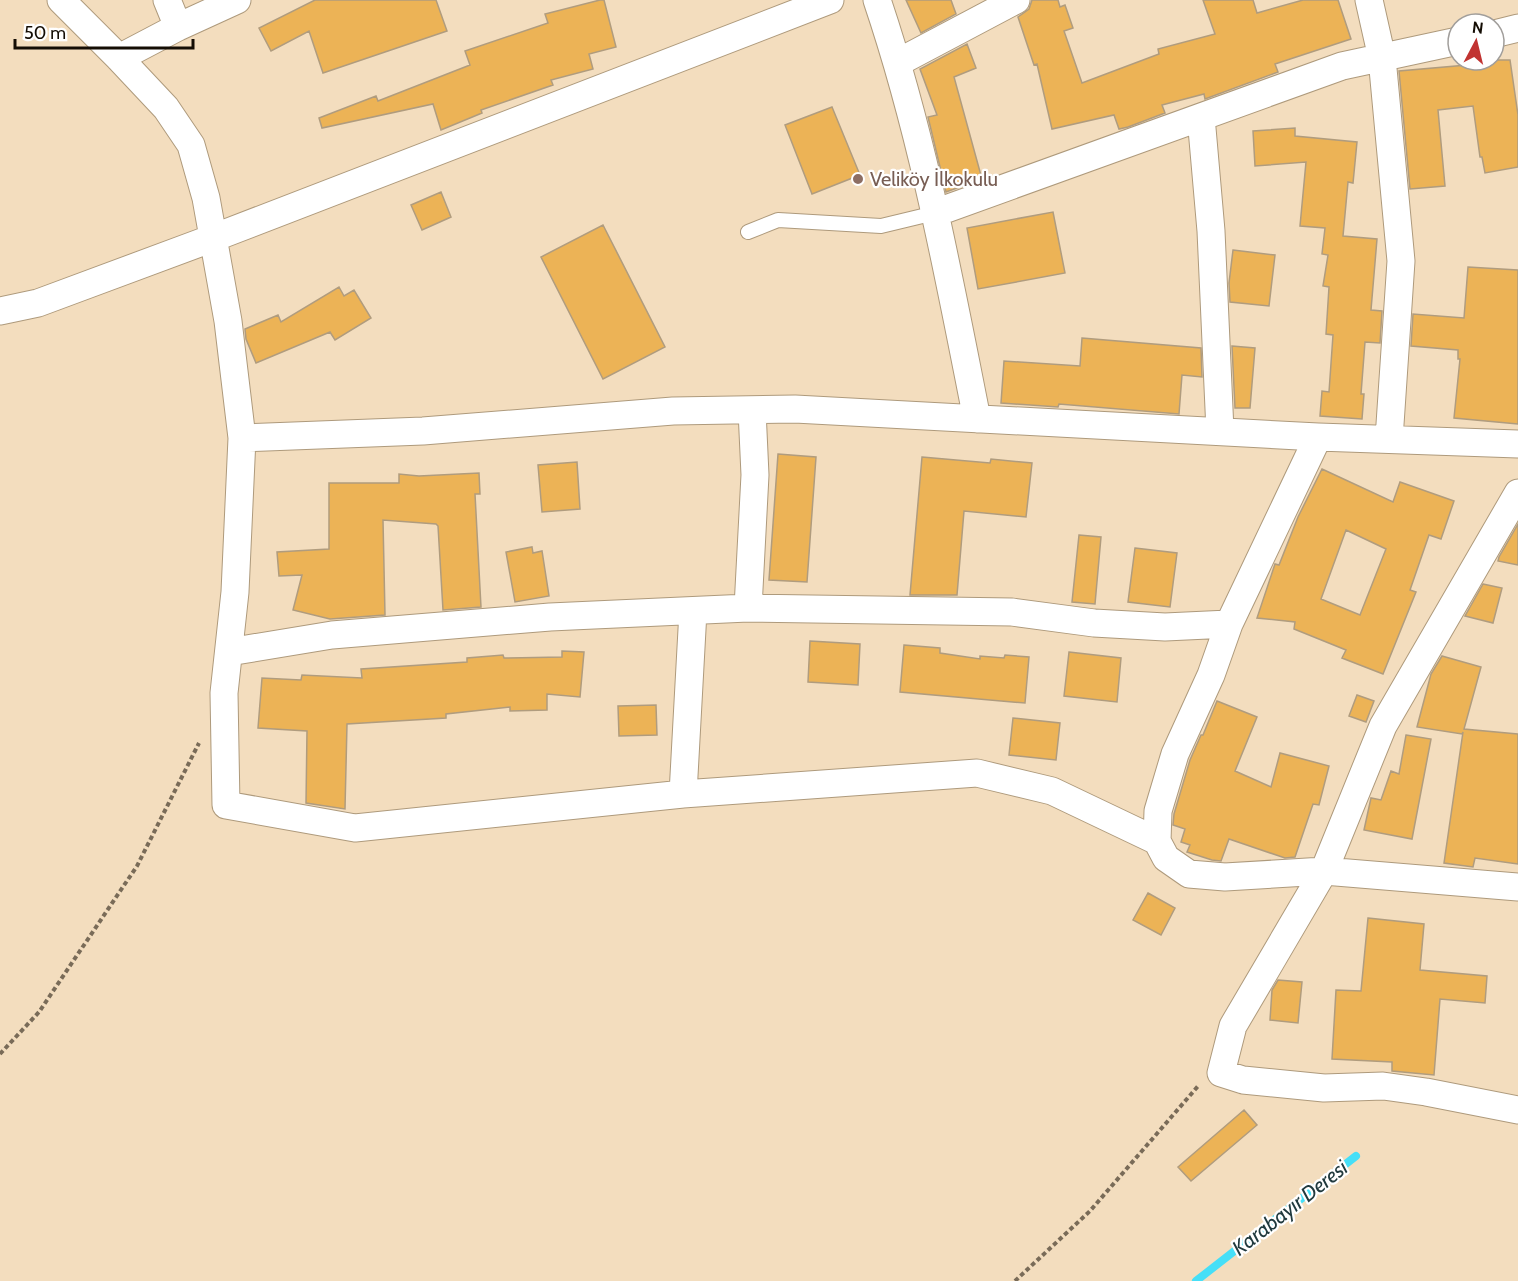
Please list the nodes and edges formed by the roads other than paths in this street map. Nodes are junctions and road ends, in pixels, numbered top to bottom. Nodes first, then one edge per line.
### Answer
1 (61, 0) edge
2 (167, 0) edge
3 (237, 0) edge
4 (830, 0) edge
5 (877, 0) edge
6 (1016, 0) edge
7 (1368, 0) edge
8 (178, 27) junction
9 (1446, 44) edge
10 (119, 58) junction
11 (1382, 58) junction
12 (897, 63) junction
13 (1201, 117) junction
14 (935, 213) junction
15 (748, 232) dead end
16 (213, 238) junction
17 (0, 311) edge
18 (752, 410) junction
19 (977, 419) junction
20 (1221, 431) junction
21 (1318, 437) junction
22 (242, 438) junction
23 (1389, 439) junction
24 (1518, 444) edge
25 (1518, 493) edge
26 (748, 608) junction
27 (693, 611) junction
28 (1229, 624) junction
29 (229, 652) junction
30 (683, 794) junction
31 (1157, 841) junction
32 (1324, 871) junction
33 (1518, 887) edge
34 (1518, 1110) edge

1 - 10 street
2 - 8 street
3 - 8 street
4 - 16 street
5 - 12 street
6 - 12 street
7 - 11 street
8 - 10 street
9 - 11 street
10 - 16 street
11 - 13 street
11 - 23 street
12 - 14 street
13 - 14 street
13 - 20 street
14 - 15 lane
14 - 19 street
16 - 17 street
16 - 22 street
18 - 19 street
18 - 22 street
18 - 26 street
19 - 20 street
20 - 21 street
21 - 23 street
21 - 28 street
22 - 29 street
23 - 24 street
25 - 32 street
26 - 27 street
26 - 28 street
27 - 29 street
27 - 30 street
28 - 31 street
29 - 30 street
30 - 31 street
31 - 32 street
32 - 33 street
32 - 34 street

